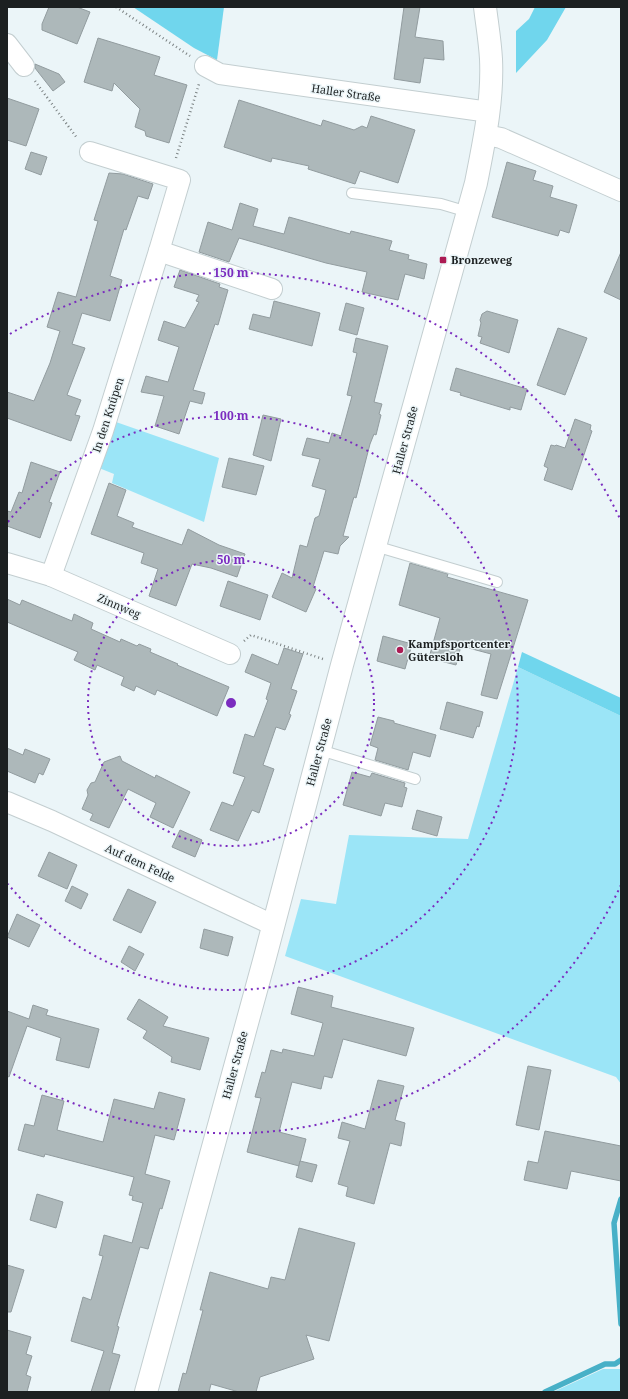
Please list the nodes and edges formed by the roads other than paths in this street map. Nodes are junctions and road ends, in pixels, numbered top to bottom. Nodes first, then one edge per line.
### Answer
1 (485, 7) edge
2 (8, 48) edge
3 (24, 66) road end
4 (205, 66) road end
5 (489, 112) junction
6 (486, 135) junction
7 (90, 152) road end
8 (621, 191) edge
9 (352, 193) dead end
10 (468, 212) junction
11 (159, 251) junction
12 (272, 289) dead end
13 (375, 546) junction
14 (7, 563) edge
15 (51, 576) junction
16 (497, 582) dead end
17 (230, 654) road end
18 (320, 750) junction
19 (415, 779) dead end
20 (7, 802) edge
21 (273, 925) junction
22 (146, 1392) edge

1 - 5 street, Haller Straße
2 - 3 street
4 - 5 street, Haller Straße
5 - 6 street, Haller Straße
6 - 8 street
6 - 10 street, Haller Straße
7 - 11 street, In den Knüpen
9 - 10 lane
10 - 13 street, Haller Straße
11 - 12 street
11 - 15 street, In den Knüpen
13 - 16 lane
13 - 18 street, Haller Straße
14 - 15 street, Zinnweg
15 - 17 street, Zinnweg
18 - 19 lane
18 - 21 street, Haller Straße
20 - 21 street, Auf dem Felde
21 - 22 street, Haller Straße

